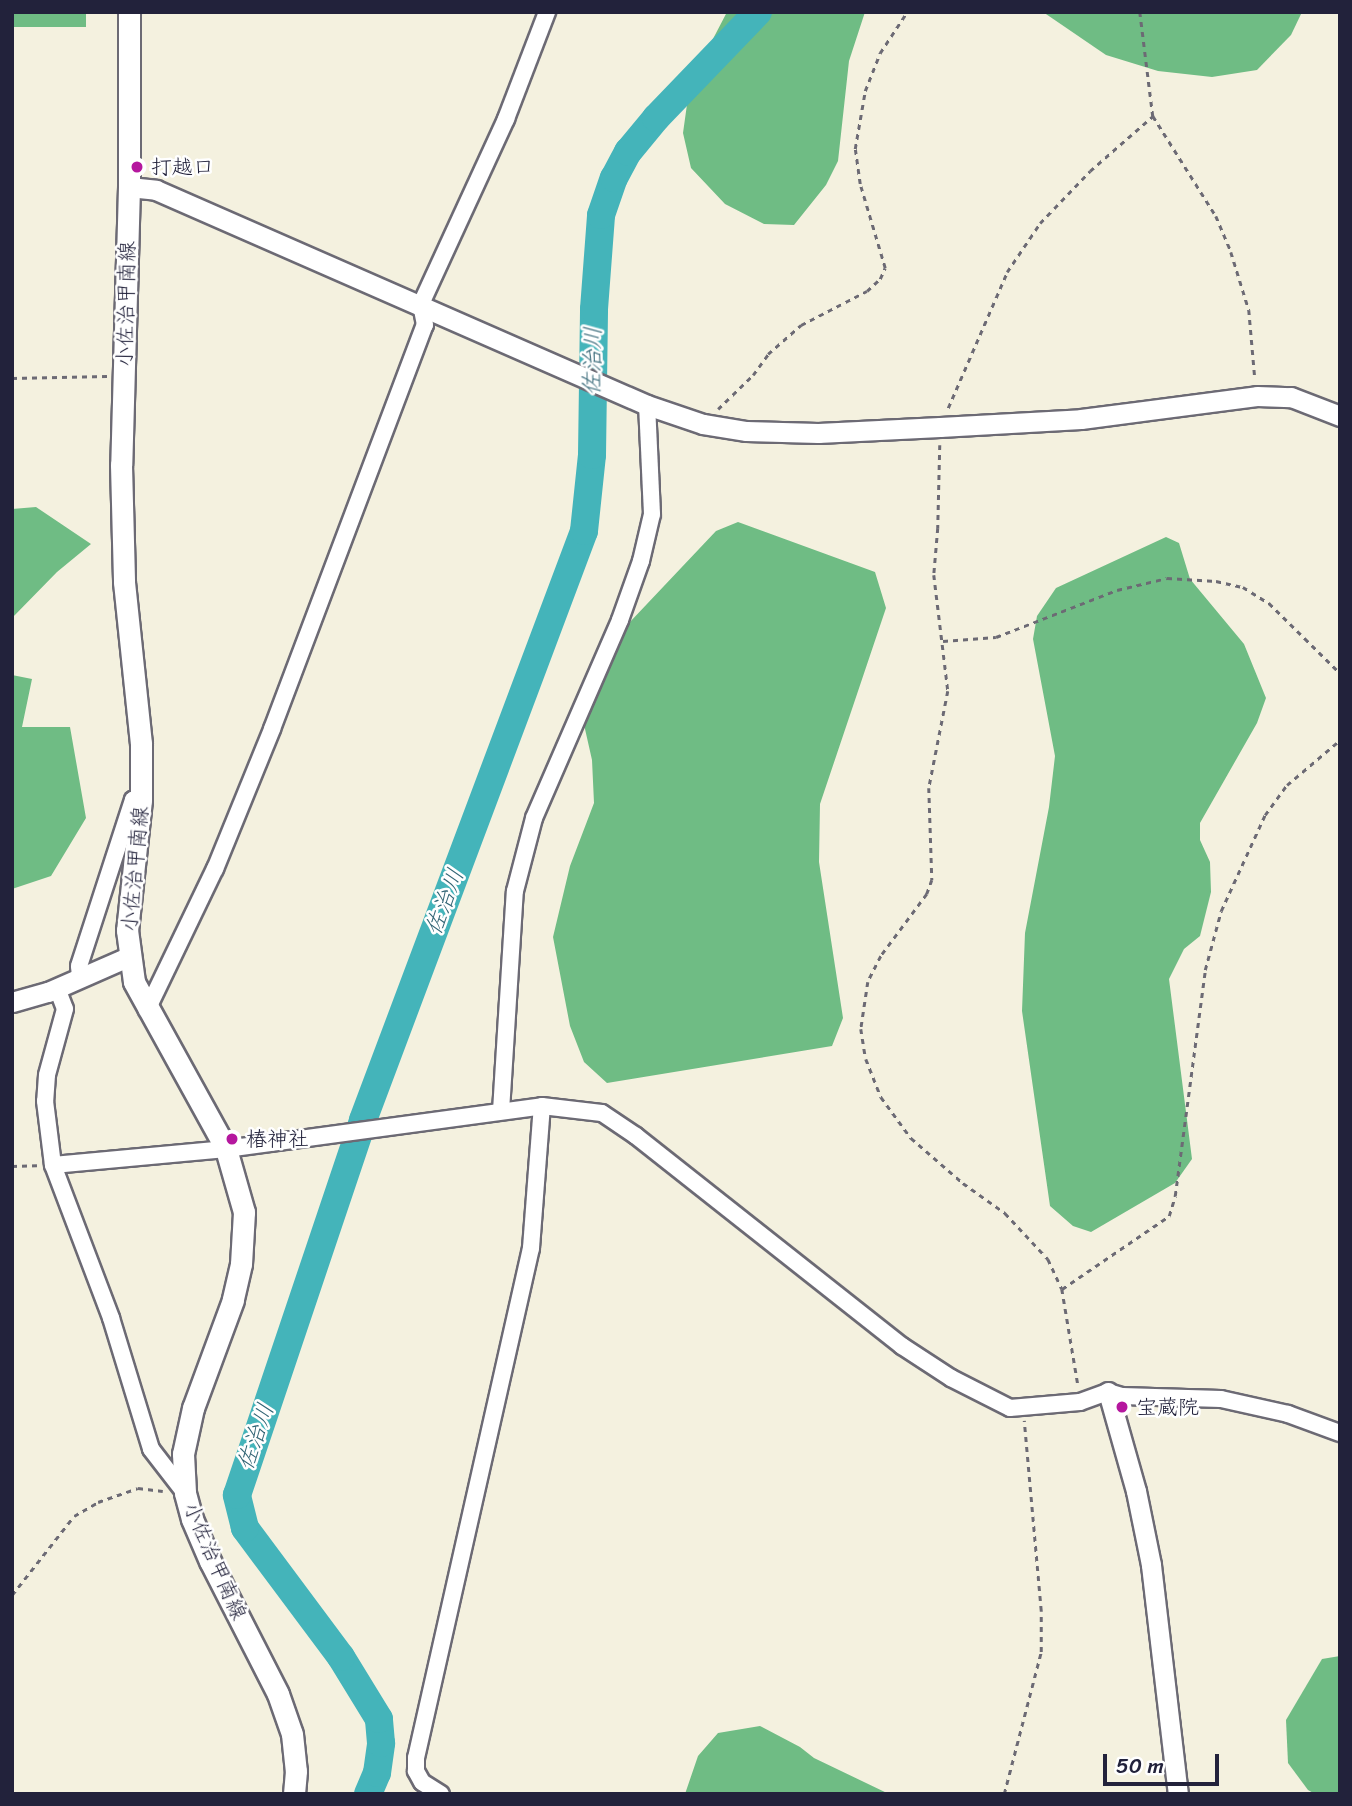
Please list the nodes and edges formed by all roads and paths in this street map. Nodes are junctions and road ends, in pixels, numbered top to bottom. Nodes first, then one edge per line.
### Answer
1 (129, 12) edge
2 (547, 12) edge
3 (907, 12) edge
4 (1140, 12) edge
5 (1153, 117) junction
6 (129, 187) junction
7 (421, 304) junction
8 (124, 375) junction
9 (12, 378) edge
10 (1257, 396) junction
11 (648, 405) junction
12 (1340, 416) edge
13 (703, 424) junction
14 (940, 427) junction
15 (943, 641) junction
16 (1340, 673) edge
17 (1340, 740) edge
18 (141, 800) junction
19 (130, 957) junction
20 (80, 979) junction
21 (57, 988) junction
22 (12, 1002) edge
23 (147, 1010) junction
24 (542, 1106) junction
25 (501, 1111) junction
26 (226, 1149) junction
27 (52, 1165) junction
28 (12, 1166) edge
29 (1062, 1289) junction
30 (1108, 1392) junction
31 (1080, 1402) junction
32 (1023, 1407) junction
33 (1340, 1433) edge
34 (185, 1493) junction
35 (12, 1595) edge
36 (294, 1794) edge
37 (441, 1794) edge
38 (1003, 1794) edge
39 (1178, 1794) edge

1 - 6 main road, 小佐治甲南線
2 - 7 street
3 - 13 path
4 - 5 path
5 - 10 path
5 - 14 path
6 - 7 street
6 - 8 main road, 小佐治甲南線
7 - 11 street
7 - 23 street
8 - 9 path
8 - 18 main road, 小佐治甲南線
10 - 12 street
10 - 14 street
11 - 13 street
11 - 25 street
13 - 14 street
14 - 15 path
15 - 16 path
15 - 29 path
17 - 29 path
18 - 19 main road, 小佐治甲南線
18 - 20 street
19 - 20 street
19 - 23 main road, 小佐治甲南線
20 - 21 street
21 - 22 street
21 - 27 street
23 - 26 main road, 小佐治甲南線
24 - 25 street
24 - 32 street
24 - 37 street
25 - 26 street
26 - 27 street
26 - 34 main road, 小佐治甲南線
27 - 28 path
27 - 34 street
29 - 31 path
30 - 31 street
30 - 33 street
30 - 39 street
31 - 32 street
32 - 38 path
34 - 35 path
34 - 36 main road, 小佐治甲南線

